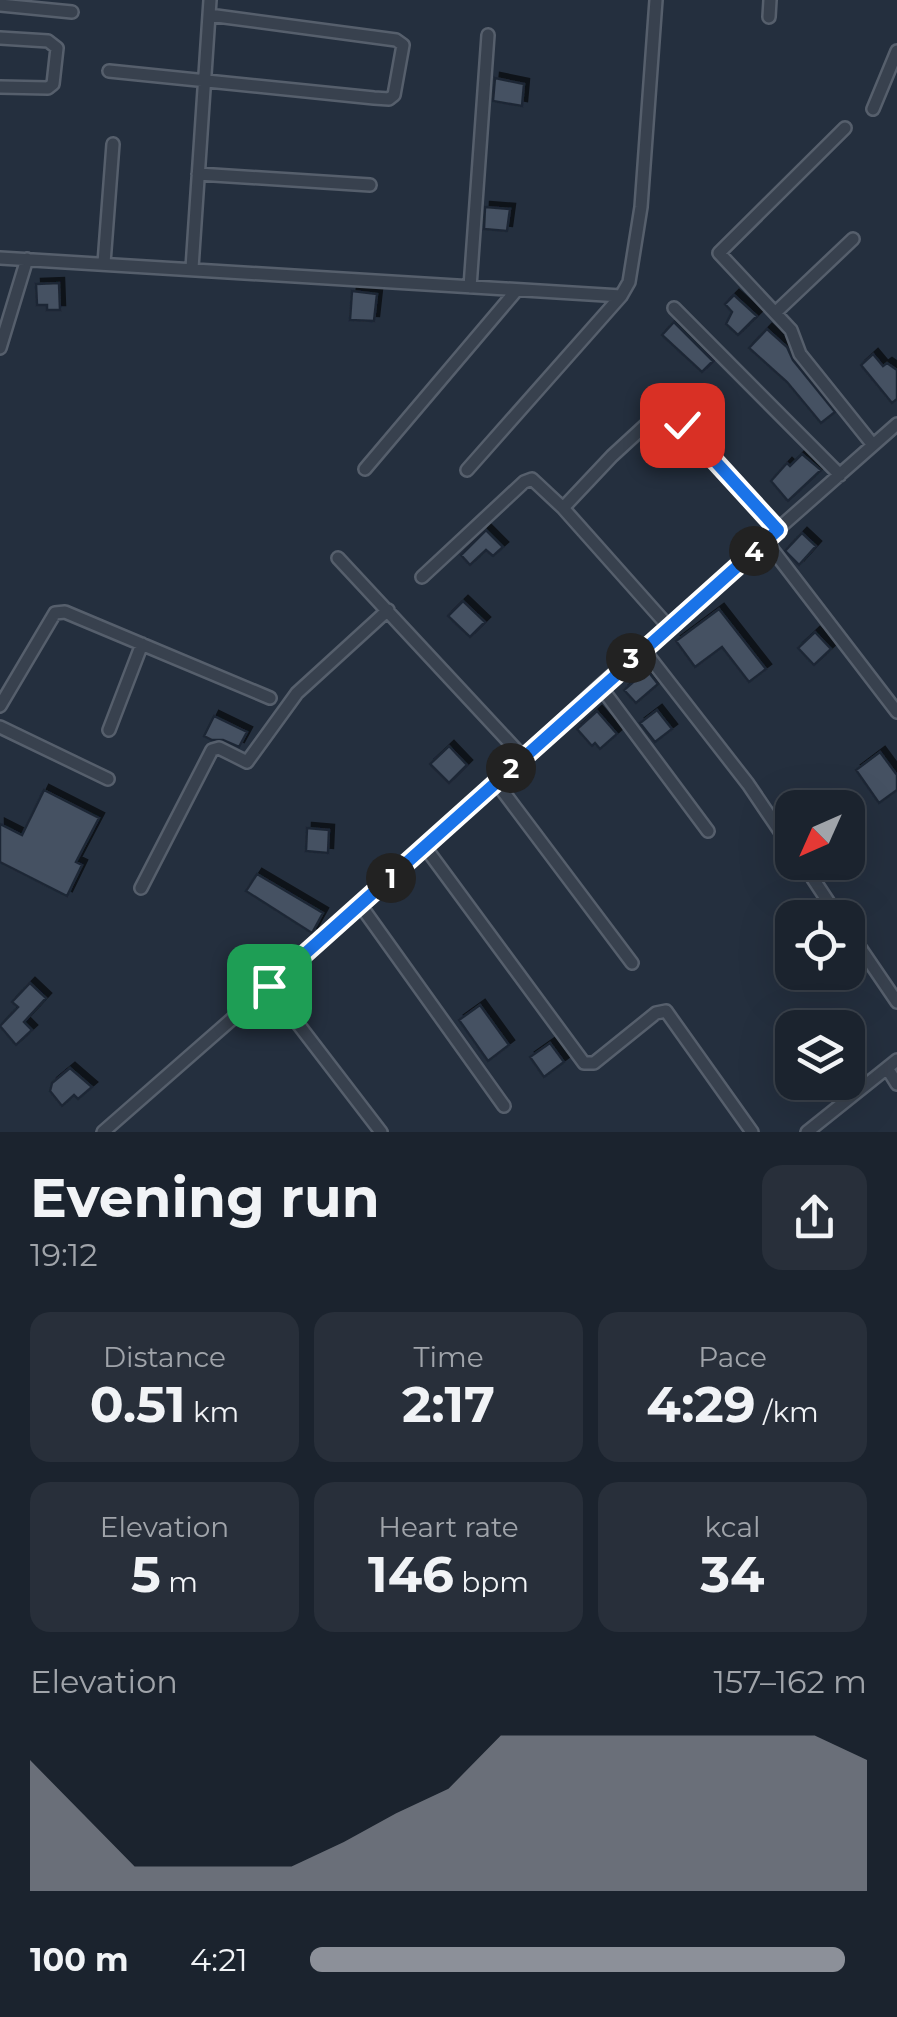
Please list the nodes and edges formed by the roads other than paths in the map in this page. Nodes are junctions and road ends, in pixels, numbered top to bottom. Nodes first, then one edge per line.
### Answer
1 (210, 0) edge
2 (656, 0) edge
3 (770, 0) edge
4 (0, 5) edge
5 (72, 12) dead end
6 (209, 15) junction
7 (769, 17) dead end
8 (488, 35) dead end
9 (0, 38) edge
10 (897, 51) edge
11 (108, 71) dead end
12 (204, 83) junction
13 (0, 86) edge
14 (874, 109) dead end
15 (846, 128) dead end
16 (113, 144) dead end
17 (198, 174) junction
18 (370, 185) dead end
19 (852, 239) dead end
20 (0, 258) edge
21 (27, 259) junction
22 (104, 263) junction
23 (192, 268) junction
24 (470, 287) junction
25 (516, 290) junction
26 (621, 296) junction
27 (674, 308) dead end
28 (776, 313) junction
29 (0, 348) edge
30 (897, 424) edge
31 (873, 446) junction
32 (365, 468) dead end
33 (467, 470) dead end
34 (840, 475) junction
35 (563, 508) junction
36 (778, 530) junction
37 (766, 541) junction
38 (338, 558) dead end
39 (422, 577) dead end
40 (388, 610) junction
41 (668, 626) junction
42 (142, 644) junction
43 (642, 648) junction
44 (600, 686) junction
45 (892, 694) edge
46 (270, 698) dead end
47 (0, 706) edge
48 (897, 712) edge
49 (0, 727) edge
50 (109, 730) dead end
51 (523, 757) junction
52 (108, 780) dead end
53 (496, 782) junction
54 (775, 824) edge
55 (708, 831) dead end
56 (425, 847) junction
57 (141, 888) dead end
58 (361, 906) junction
59 (865, 955) edge
60 (632, 963) dead end
61 (269, 986) junction
62 (897, 1002) edge
63 (892, 1064) edge
64 (897, 1084) edge
65 (504, 1106) dead end
66 (109, 1130) edge
67 (381, 1132) edge
68 (752, 1132) edge
69 (806, 1132) edge

1 - 6 street
2 - 26 street
3 - 7 street
4 - 5 street
6 - 12 street
6 - 12 street
8 - 24 street
9 - 13 street
10 - 14 street
11 - 12 street
12 - 17 street
15 - 28 street
16 - 22 street
17 - 18 street
17 - 23 street
19 - 28 street
20 - 21 street
21 - 22 street
21 - 29 street
22 - 23 street
23 - 24 street
24 - 25 street
25 - 26 street
25 - 32 street
26 - 33 street
27 - 34 street
28 - 31 street
30 - 31 street
31 - 34 street
34 - 36 street
35 - 36 street
35 - 39 street
35 - 41 street
36 - 37 street
37 - 41 street
37 - 45 street
38 - 40 street
40 - 51 street
40 - 57 street
41 - 43 street
42 - 46 street
42 - 47 street
42 - 50 street
43 - 44 street
43 - 54 street
44 - 51 street
44 - 55 street
45 - 48 street
49 - 52 street
51 - 53 street
53 - 56 street
53 - 60 street
56 - 58 street
56 - 68 street
58 - 61 street
58 - 65 street
59 - 62 street
61 - 66 street
61 - 67 street
63 - 64 street
63 - 69 street

